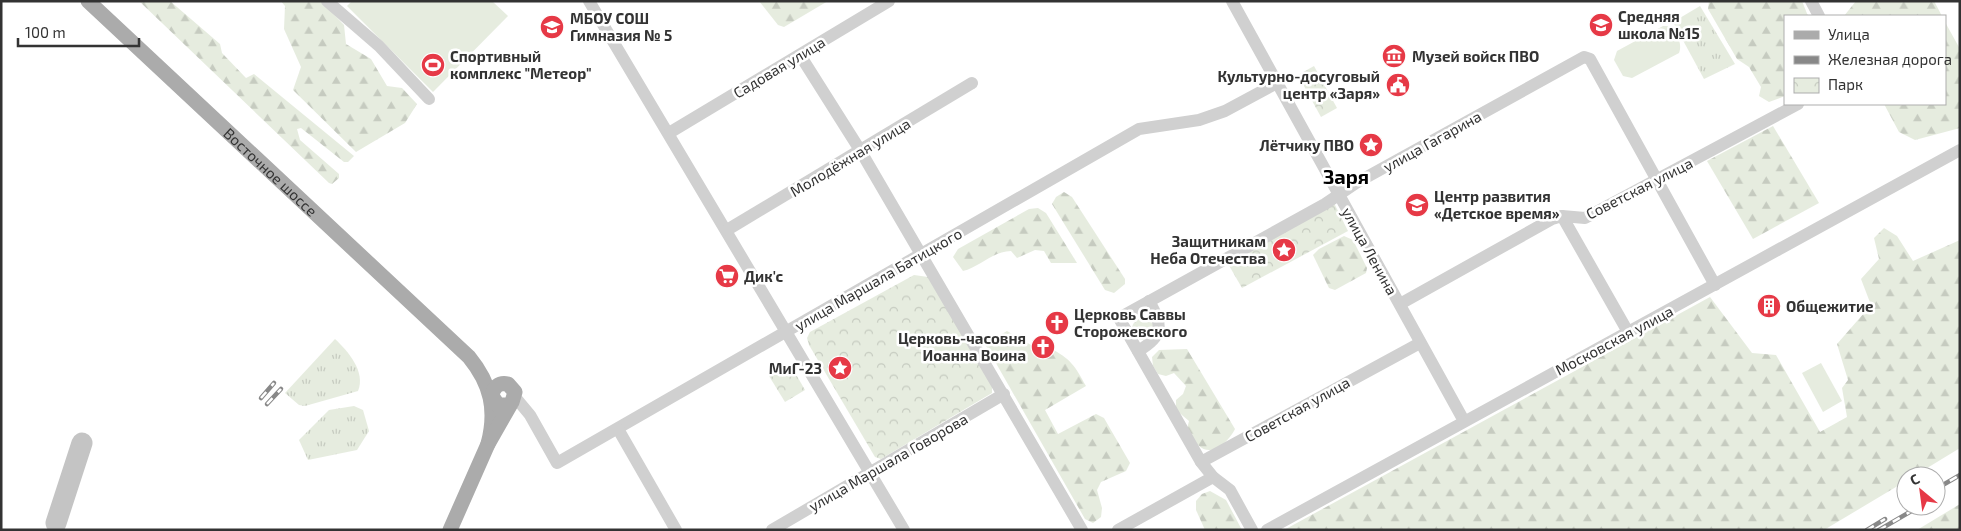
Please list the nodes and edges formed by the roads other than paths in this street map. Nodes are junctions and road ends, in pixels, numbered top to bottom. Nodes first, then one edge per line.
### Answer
1 (88, 1) edge
2 (327, 1) edge
3 (589, 1) edge
4 (889, 1) edge
5 (1232, 1) edge
6 (1811, 1) edge
7 (1818, 15) edge
8 (800, 55) junction
9 (972, 83) dead end
10 (1277, 83) junction
11 (428, 99) dead end
12 (1796, 105) edge
13 (669, 133) junction
14 (860, 150) junction
15 (1960, 150) edge
16 (1656, 180) junction
17 (1339, 194) junction
18 (1562, 216) junction
19 (727, 230) junction
20 (922, 254) junction
21 (1715, 285) junction
22 (1149, 301) junction
23 (1400, 304) junction
24 (787, 331) junction
25 (1628, 332) junction
26 (453, 341) junction
27 (1420, 343) junction
28 (1138, 352) junction
29 (1004, 394) junction
30 (513, 395) junction
31 (492, 396) junction
32 (1464, 421) junction
33 (618, 429) junction
34 (488, 444) junction
35 (1201, 462) junction
36 (870, 472) junction
37 (1213, 477) junction
38 (450, 530) edge
39 (676, 530) edge
40 (772, 530) edge
41 (904, 530) edge
42 (1082, 530) edge
43 (1118, 530) edge
44 (1252, 530) edge
45 (1267, 530) edge

1 - 26 main road, Восточное шоссе
2 - 11 street
3 - 13 street
4 - 8 street, Садовая улица
5 - 10 street, улица Ленина
6 - 7 street
8 - 13 street, Садовая улица
8 - 14 street
9 - 14 street, Молодёжная улица
10 - 17 street, улица Ленина
10 - 20 street, улица Маршала Батицкого
12 - 16 street, Советская улица
13 - 19 street
14 - 19 street, Молодёжная улица
14 - 20 street
15 - 21 street, Московская улица
16 - 17 street, улица Гагарина
16 - 18 street, Советская улица
16 - 21 street
17 - 22 street, улица Гагарина
17 - 23 street, улица Ленина
18 - 23 street
18 - 25 street
19 - 24 street
20 - 24 street, улица Маршала Батицкого
20 - 29 street
21 - 25 street, Московская улица
22 - 28 street
22 - 28 street, улица Гагарина
23 - 27 street, улица Ленина
24 - 33 street, улица Маршала Батицкого
24 - 36 street
25 - 32 street, Московская улица
26 - 30 main road, Восточное шоссе
26 - 31 main road, Восточное шоссе
27 - 32 street, улица Ленина
27 - 35 street, Советская улица
28 - 35 street
29 - 36 street, улица Маршала Говорова
29 - 42 street
30 - 31 main road
30 - 33 street, улица Маршала Батицкого
30 - 34 main road, Восточное шоссе
31 - 34 main road, Восточное шоссе
32 - 45 street, Московская улица
33 - 39 street
34 - 38 main road, Восточное шоссе
35 - 37 street
36 - 40 street, улица Маршала Говорова
36 - 41 street
37 - 43 street
37 - 44 street

